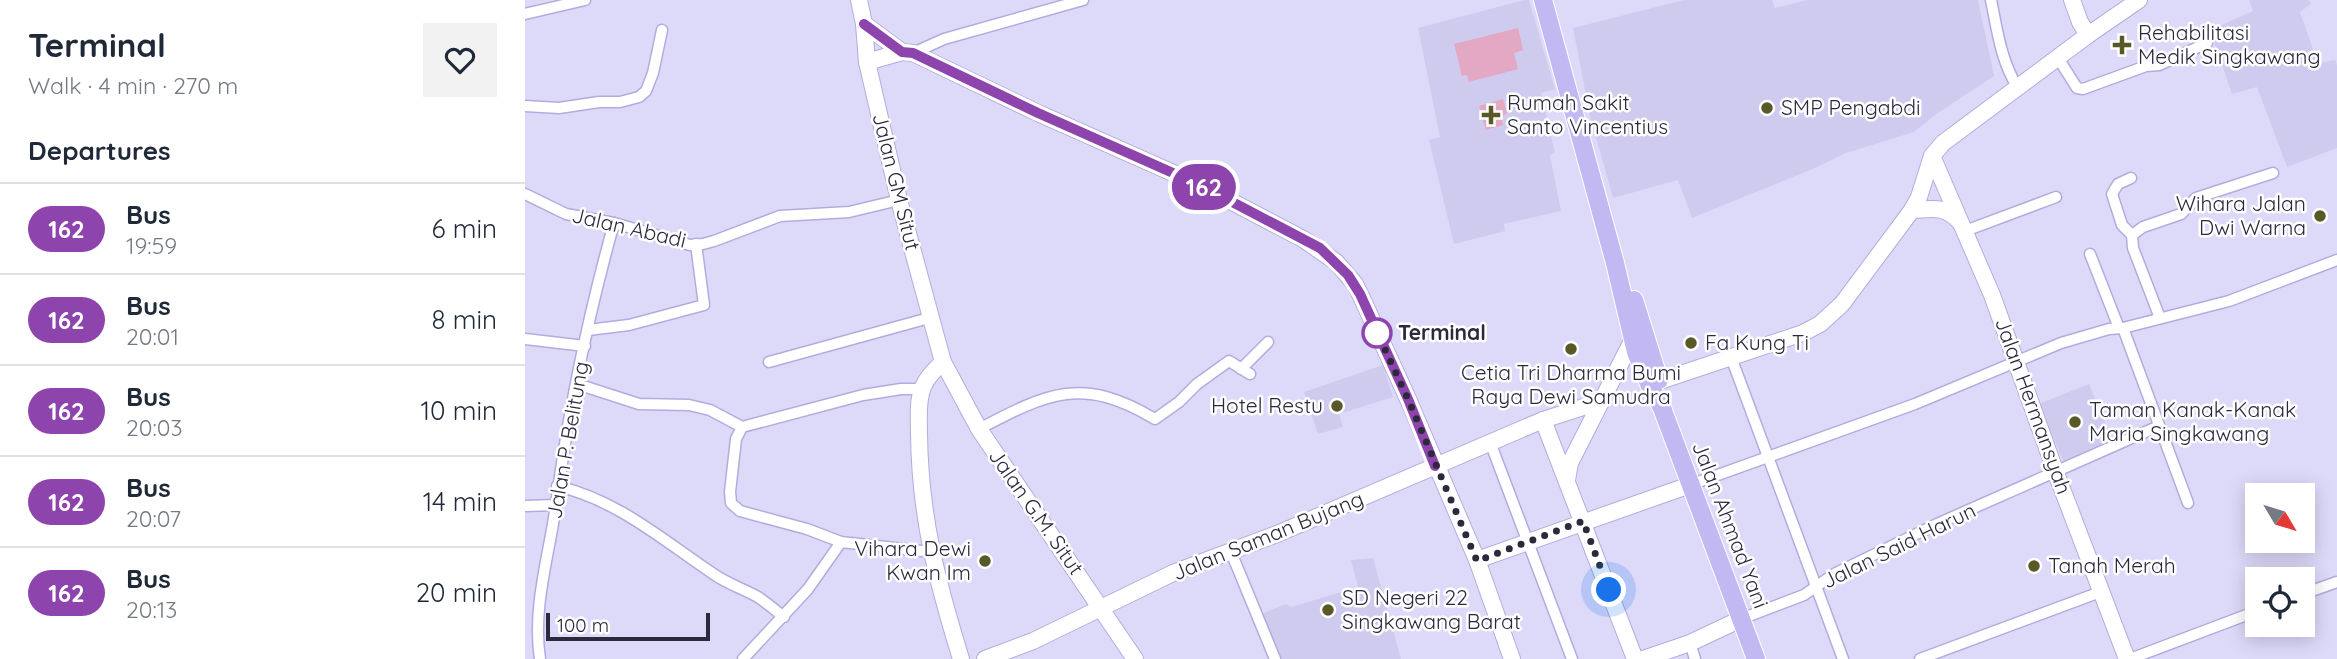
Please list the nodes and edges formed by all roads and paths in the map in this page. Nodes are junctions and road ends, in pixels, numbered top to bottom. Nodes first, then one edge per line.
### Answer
1 (585, 0) edge
2 (859, 0) edge
3 (1083, 0) edge
4 (1543, 0) edge
5 (1551, 0) edge
6 (1991, 0) edge
7 (2072, 0) edge
8 (2139, 0) edge
9 (538, 5) edge
10 (525, 14) edge
11 (864, 24) junction
12 (662, 30) dead end
13 (2088, 35) junction
14 (2207, 43) dead end
15 (908, 52) junction
16 (2058, 58) junction
17 (867, 62) junction
18 (2018, 88) junction
19 (525, 106) edge
20 (1932, 156) junction
21 (2273, 173) dead end
22 (2131, 178) dead end
23 (525, 194) edge
24 (2056, 197) dead end
25 (899, 200) junction
26 (1912, 210) junction
27 (614, 223) junction
28 (1964, 228) junction
29 (2132, 235) junction
30 (696, 244) junction
31 (2090, 254) dead end
32 (2337, 260) edge
33 (929, 318) junction
34 (2160, 318) junction
35 (2121, 328) junction
36 (594, 330) junction
37 (525, 339) edge
38 (1633, 339) junction
39 (1268, 342) dead end
40 (585, 346) junction
41 (1731, 357) junction
42 (2016, 361) junction
43 (769, 362) dead end
44 (943, 362) junction
45 (1660, 381) junction
46 (577, 384) junction
47 (922, 389) junction
48 (1602, 401) junction
49 (1663, 408) junction
50 (1543, 420) junction
51 (2159, 426) junction
52 (742, 427) junction
53 (979, 429) junction
54 (1490, 442) junction
55 (1767, 456) junction
56 (1435, 466) junction
57 (2056, 473) junction
58 (1567, 482) junction
59 (1690, 485) junction
60 (563, 487) junction
61 (2188, 503) dead end
62 (556, 505) junction
63 (525, 506) edge
64 (1583, 521) junction
65 (841, 542) junction
66 (1527, 542) junction
67 (931, 552) junction
68 (1230, 552) junction
69 (1477, 561) junction
70 (2337, 582) edge
71 (1818, 586) junction
72 (2315, 590) edge
73 (2102, 591) junction
74 (1101, 607) junction
75 (2245, 616) edge
76 (784, 617) junction
77 (1741, 619) junction
78 (525, 626) edge
79 (539, 626) junction
80 (1690, 643) junction
81 (540, 659) edge
82 (743, 659) edge
83 (961, 659) edge
84 (985, 659) edge
85 (1135, 659) edge
86 (1275, 659) edge
87 (1512, 659) edge
88 (1572, 659) edge
89 (1635, 659) edge
90 (1643, 659) edge
91 (1695, 659) edge
92 (1756, 659) edge
93 (1843, 659) edge
94 (1920, 659) edge
95 (2129, 659) edge

1 - 9 street
2 - 11 street, Jalan GM Situt
3 - 15 street
4 - 38 main road
5 - 45 main road
6 - 18 street
7 - 13 street
8 - 13 street
9 - 10 street
11 - 15 street
11 - 17 street, Jalan GM Situt
12 - 19 street
13 - 16 street
14 - 16 street
15 - 17 street
15 - 56 street
16 - 18 street
17 - 25 street, Jalan GM Situt
18 - 20 street
20 - 26 street
20 - 28 street, Jalan Hermansyah
21 - 29 street
22 - 29 street
23 - 27 street, Jalan Abadi
24 - 28 street
25 - 30 street, Jalan Abadi
25 - 33 street, Jalan GM Situt
26 - 28 street
26 - 41 street
27 - 30 street, Jalan Abadi
27 - 36 street, Jalan P. Belitung
28 - 42 street, Jalan Hermansyah
29 - 34 street
30 - 36 street
31 - 35 street
32 - 34 street
33 - 43 street
33 - 44 street, Jalan GM Situt
34 - 35 street
35 - 42 street
35 - 51 street
36 - 40 street, Jalan P. Belitung
37 - 40 street
38 - 48 street
38 - 49 main road
39 - 53 street
40 - 46 street, Jalan P. Belitung
41 - 45 street
41 - 55 street
42 - 55 street
42 - 57 street, Jalan Hermansyah
44 - 47 street
44 - 53 street, Jalan G.M. Situt
45 - 49 main road
46 - 52 street
46 - 60 street, Jalan P. Belitung
47 - 52 street
47 - 67 street
48 - 50 street, Jalan Saman Bujang
48 - 58 street
49 - 59 main road, Jalan Ahmad Yani
50 - 54 street, Jalan Saman Bujang
50 - 58 street
51 - 57 street, Jalan Said Harun
51 - 61 street
52 - 65 street
53 - 74 street, Jalan G.M. Situt
54 - 56 street, Jalan Saman Bujang
54 - 66 street
55 - 59 street
55 - 71 street
56 - 68 street, Jalan Saman Bujang
56 - 69 street
57 - 71 street, Jalan Said Harun
57 - 73 street, Jalan Hermansyah
58 - 64 street
59 - 64 street
59 - 77 main road, Jalan Ahmad Yani
60 - 62 street, Jalan P. Belitung
60 - 76 street
62 - 63 street
62 - 79 street, Jalan P. Belitung
64 - 66 street
64 - 89 street
65 - 67 street
65 - 76 street
66 - 69 street
66 - 88 street
67 - 83 street
68 - 74 street, Jalan Saman Bujang
68 - 86 street
69 - 87 street
70 - 72 street
71 - 77 street, Jalan Said Harun
71 - 93 street
73 - 94 street
73 - 95 street, Jalan Hermansyah
74 - 84 street
74 - 85 street, Jalan G.M. Situt
75 - 95 street
76 - 82 street
77 - 80 street
77 - 92 main road, Jalan Ahmad Yani
78 - 79 street
79 - 81 street, Jalan P. Belitung
80 - 90 street
80 - 91 street

